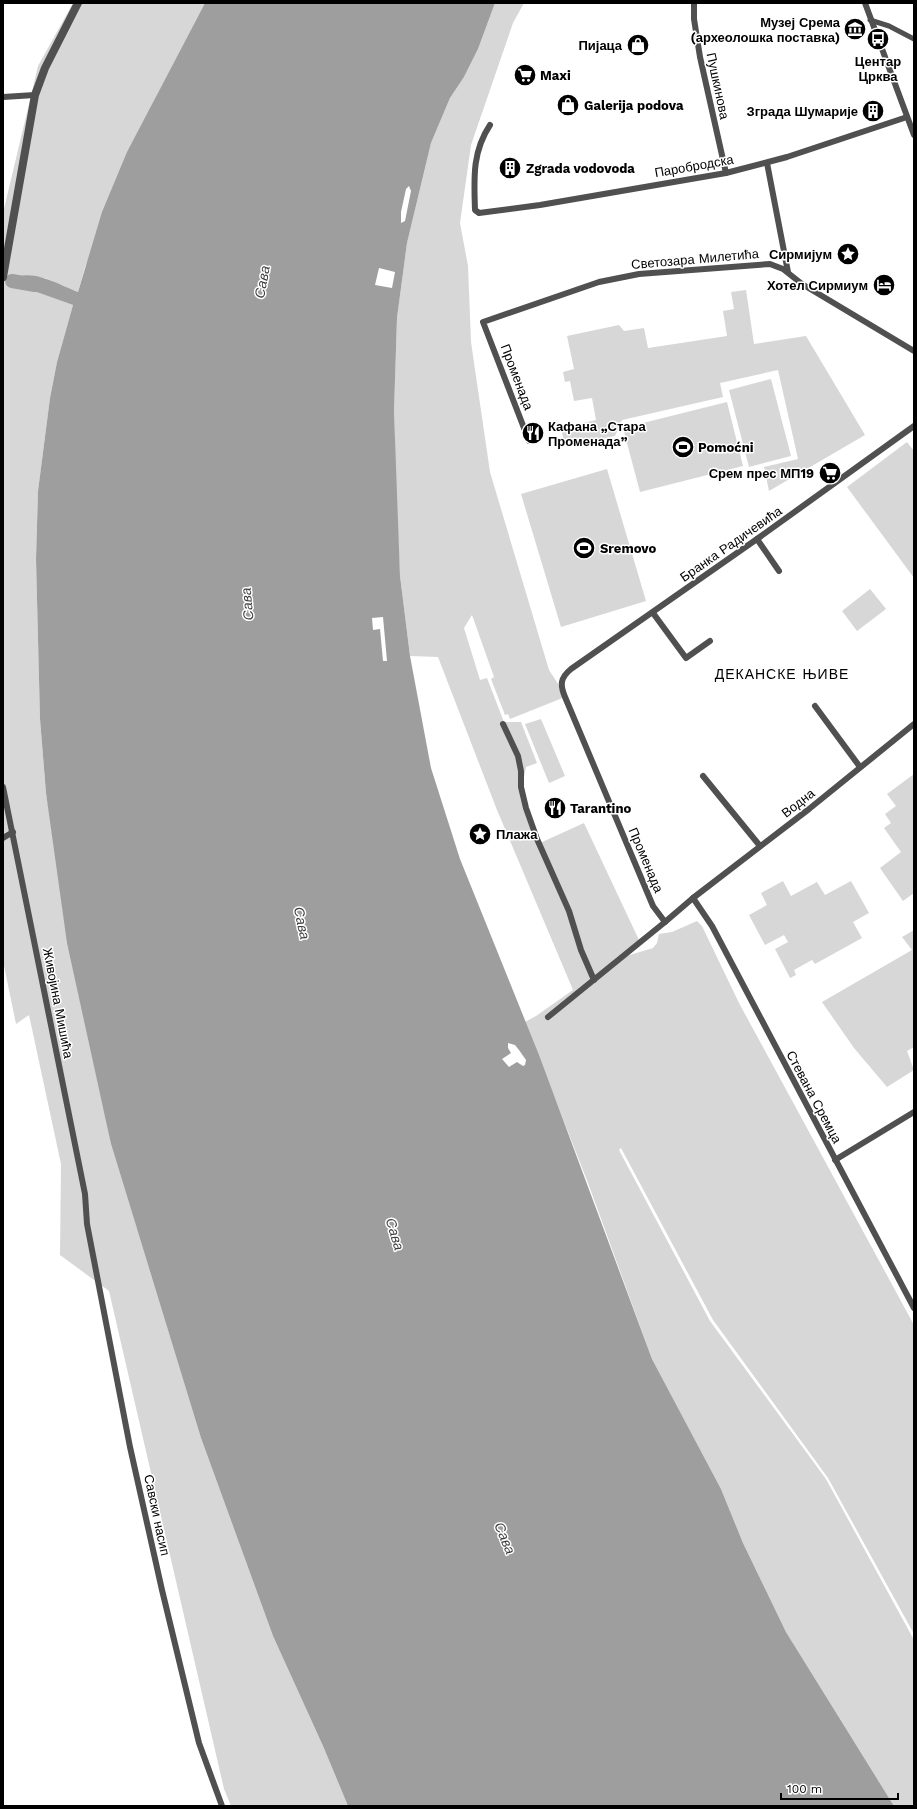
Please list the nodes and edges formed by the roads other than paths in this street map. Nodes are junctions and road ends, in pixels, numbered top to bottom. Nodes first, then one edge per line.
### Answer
1 (78, 3) edge
2 (694, 3) edge
3 (865, 3) edge
4 (870, 20) junction
5 (914, 39) edge
6 (35, 95) junction
7 (3, 97) edge
8 (907, 117) junction
9 (490, 125) dead end
10 (914, 135) edge
11 (767, 163) junction
12 (726, 172) junction
13 (788, 272) junction
14 (3, 277) edge
15 (483, 322) joint
16 (914, 351) edge
17 (914, 426) edge
18 (529, 441) dead end
19 (757, 539) junction
20 (779, 571) dead end
21 (653, 612) junction
22 (710, 641) dead end
23 (562, 680) joint
24 (815, 706) dead end
25 (504, 724) dead end
26 (914, 724) edge
27 (860, 767) junction
28 (703, 776) dead end
29 (3, 787) edge
30 (13, 832) junction
31 (3, 838) edge
32 (760, 846) junction
33 (693, 898) junction
34 (665, 922) junction
35 (594, 980) junction
36 (548, 1017) dead end
37 (914, 1112) edge
38 (835, 1160) junction
39 (87, 1224) joint
40 (914, 1308) edge
41 (222, 1806) edge

1 - 6 street
2 - 12 street, Пушкинова
3 - 4 street
4 - 5 street
4 - 8 street
6 - 7 street
6 - 14 street
8 - 10 street
8 - 11 street, Паробродска
9 - 12 street, Паробродска
11 - 12 street, Паробродска
11 - 13 street
13 - 15 street, Светозара Милетића
13 - 16 street, Светозара Милетића
15 - 18 street, Променада
17 - 19 street, Бранка Радичевића
19 - 20 street
19 - 21 street, Бранка Радичевића
21 - 22 street
21 - 23 street, Бранка Радичевића
23 - 34 street, Променада
24 - 27 street
25 - 35 street
26 - 27 street, Водна
27 - 32 street, Водна
28 - 32 street
29 - 30 street, Живојина Мишића
30 - 31 street
30 - 39 street, Живојина Мишића
32 - 33 street, Водна
33 - 34 street
33 - 38 street, Стевана Сремца
34 - 35 street
35 - 36 street
37 - 38 street
38 - 40 street, Стевана Сремца
39 - 41 street, Савски насип

